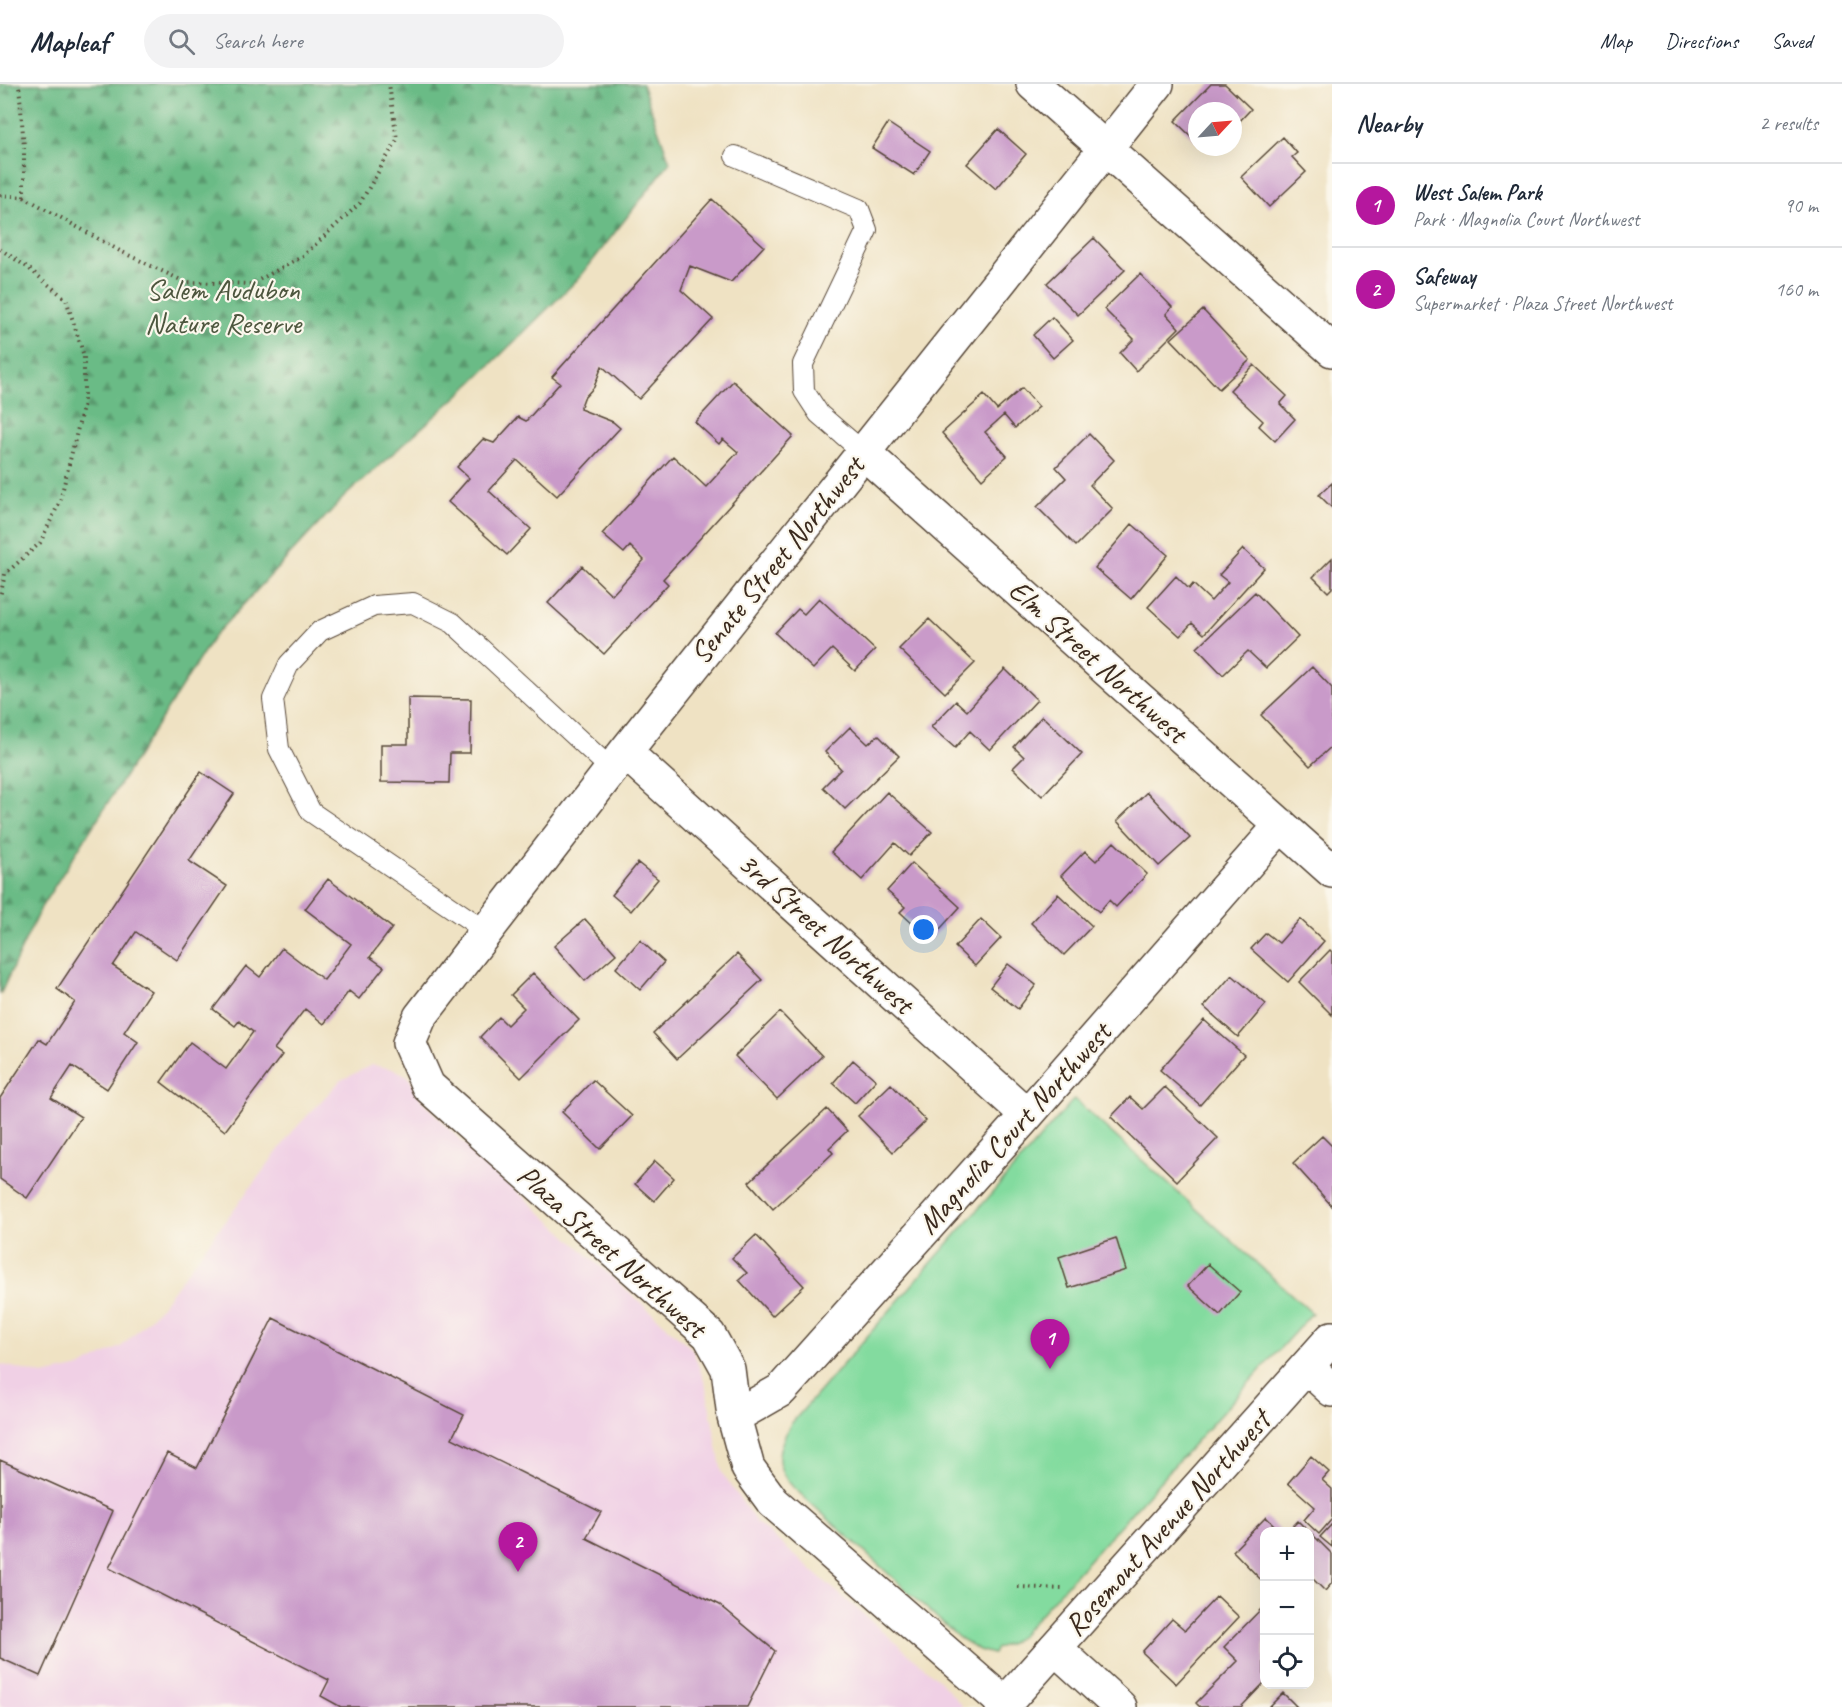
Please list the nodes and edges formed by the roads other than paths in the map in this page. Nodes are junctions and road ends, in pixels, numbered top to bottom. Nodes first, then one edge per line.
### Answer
1 (1033, 84) edge
2 (1157, 84) edge
3 (1106, 150) junction
4 (735, 156) dead end
5 (1332, 350) edge
6 (864, 452) junction
7 (618, 760) junction
8 (1281, 825) junction
9 (1332, 871) edge
10 (486, 931) junction
11 (409, 1043) joint
12 (1027, 1114) junction
13 (1332, 1338) edge
14 (1307, 1367) junction
15 (1332, 1390) edge
16 (734, 1417) junction
17 (1055, 1648) junction
18 (1003, 1706) edge
19 (1120, 1707) edge

1 - 3 street
2 - 3 street, Senate Street Northwest
3 - 5 street
3 - 6 street, Senate Street Northwest
4 - 6 lane
6 - 7 street, Senate Street Northwest
6 - 8 street, Elm Street Northwest
7 - 10 street, Senate Street Northwest
7 - 10 lane
7 - 12 street, 3rd Street Northwest
8 - 9 street, Elm Street Northwest
8 - 12 street, Magnolia Court Northwest
10 - 11 street, Senate Street Northwest
11 - 16 street, Plaza Street Northwest
12 - 16 street, Magnolia Court Northwest
13 - 14 street, Rosemont Avenue Northwest
14 - 15 street
14 - 17 street, Rosemont Avenue Northwest
16 - 18 street, Plaza Street Northwest
17 - 18 street, Rosemont Avenue Northwest
17 - 19 street

